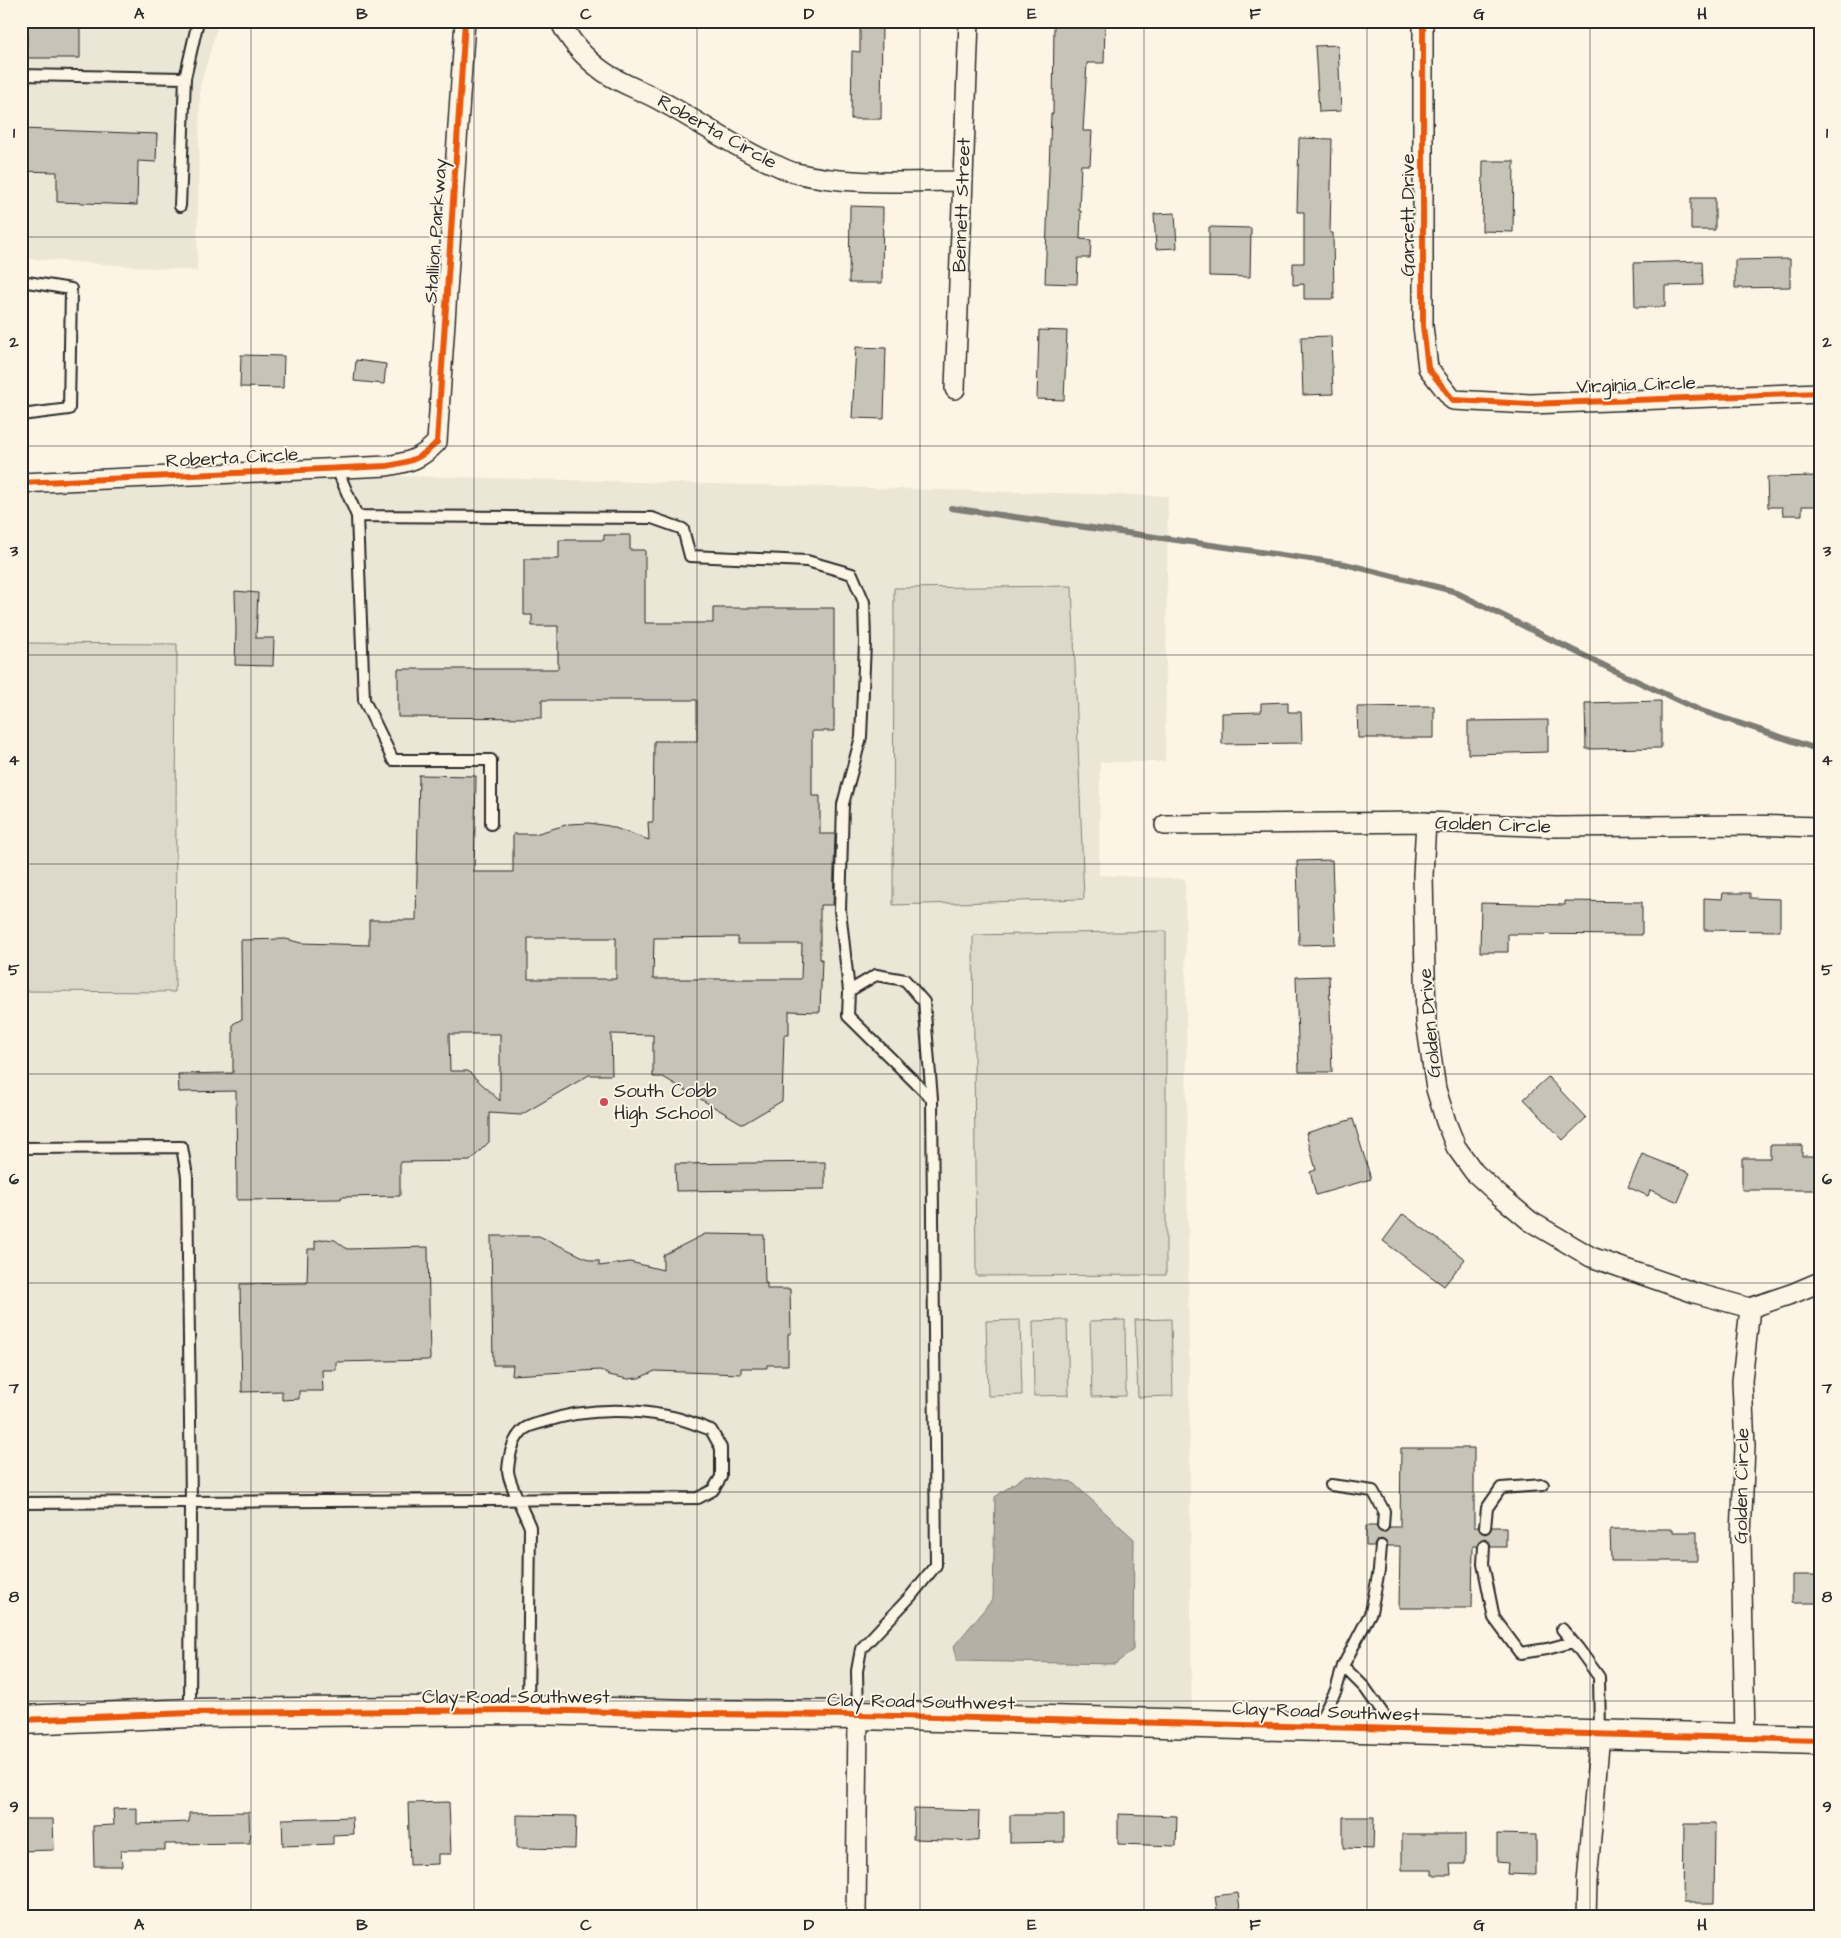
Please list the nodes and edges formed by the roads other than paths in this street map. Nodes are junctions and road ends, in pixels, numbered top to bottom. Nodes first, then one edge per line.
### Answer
1 (198, 21) edge
2 (465, 21) edge
3 (560, 21) edge
4 (970, 21) edge
5 (1423, 21) edge
6 (21, 75) edge
7 (184, 78) junction
8 (963, 181) junction
9 (180, 206) dead end
10 (21, 281) edge
11 (956, 389) dead end
12 (1820, 393) edge
13 (1452, 400) joint
14 (21, 414) edge
15 (437, 442) joint
16 (337, 468) junction
17 (21, 483) edge
18 (357, 516) junction
19 (1426, 822) junction
20 (491, 824) dead end
21 (1165, 825) dead end
22 (1820, 827) edge
23 (849, 991) junction
24 (932, 1098) junction
25 (21, 1148) edge
26 (1820, 1282) edge
27 (1750, 1308) junction
28 (1331, 1485) dead end
29 (1543, 1485) dead end
30 (518, 1499) junction
31 (191, 1502) junction
32 (21, 1503) edge
33 (1383, 1526) dead end
34 (1485, 1527) dead end
35 (1381, 1546) dead end
36 (1484, 1546) dead end
37 (1562, 1629) dead end
38 (1573, 1642) junction
39 (1343, 1666) junction
40 (528, 1710) junction
41 (190, 1714) junction
42 (858, 1714) junction
43 (21, 1720) edge
44 (1317, 1727) junction
45 (1394, 1729) junction
46 (1600, 1734) junction
47 (1745, 1739) junction
48 (1820, 1740) edge
49 (856, 1917) edge
50 (1586, 1917) edge

1 - 7 lane
2 - 15 street, Stallion Parkway
3 - 8 street, Roberta Circle
4 - 8 street, Bennett Street
5 - 13 street, Garrett Drive
6 - 7 lane
7 - 9 lane
8 - 11 street, Bennett Street
10 - 14 lane
12 - 13 street, Virginia Circle
15 - 16 street, Roberta Circle
16 - 17 street, Roberta Circle
16 - 18 lane
18 - 20 lane
18 - 23 lane
19 - 21 street, Golden Circle
19 - 22 street, Golden Circle
19 - 27 street, Golden Drive
23 - 24 lane
23 - 24 lane
24 - 42 lane
25 - 31 lane
26 - 27 street
27 - 47 street, Golden Circle
28 - 33 lane
29 - 34 lane
30 - 30 lane
30 - 31 lane
30 - 40 lane
31 - 32 lane
31 - 41 lane
35 - 39 lane
36 - 38 lane
37 - 38 lane
38 - 46 lane
39 - 44 lane
39 - 45 lane
40 - 41 street, Clay Road Southwest
40 - 42 street, Clay Road Southwest
41 - 43 street, Clay Road Southwest
42 - 44 street, Clay Road Southwest
42 - 49 street
44 - 45 street, Clay Road Southwest
45 - 46 street, Clay Road Southwest
46 - 47 street, Clay Road Southwest
46 - 50 street
47 - 48 street, Clay Road Southwest

